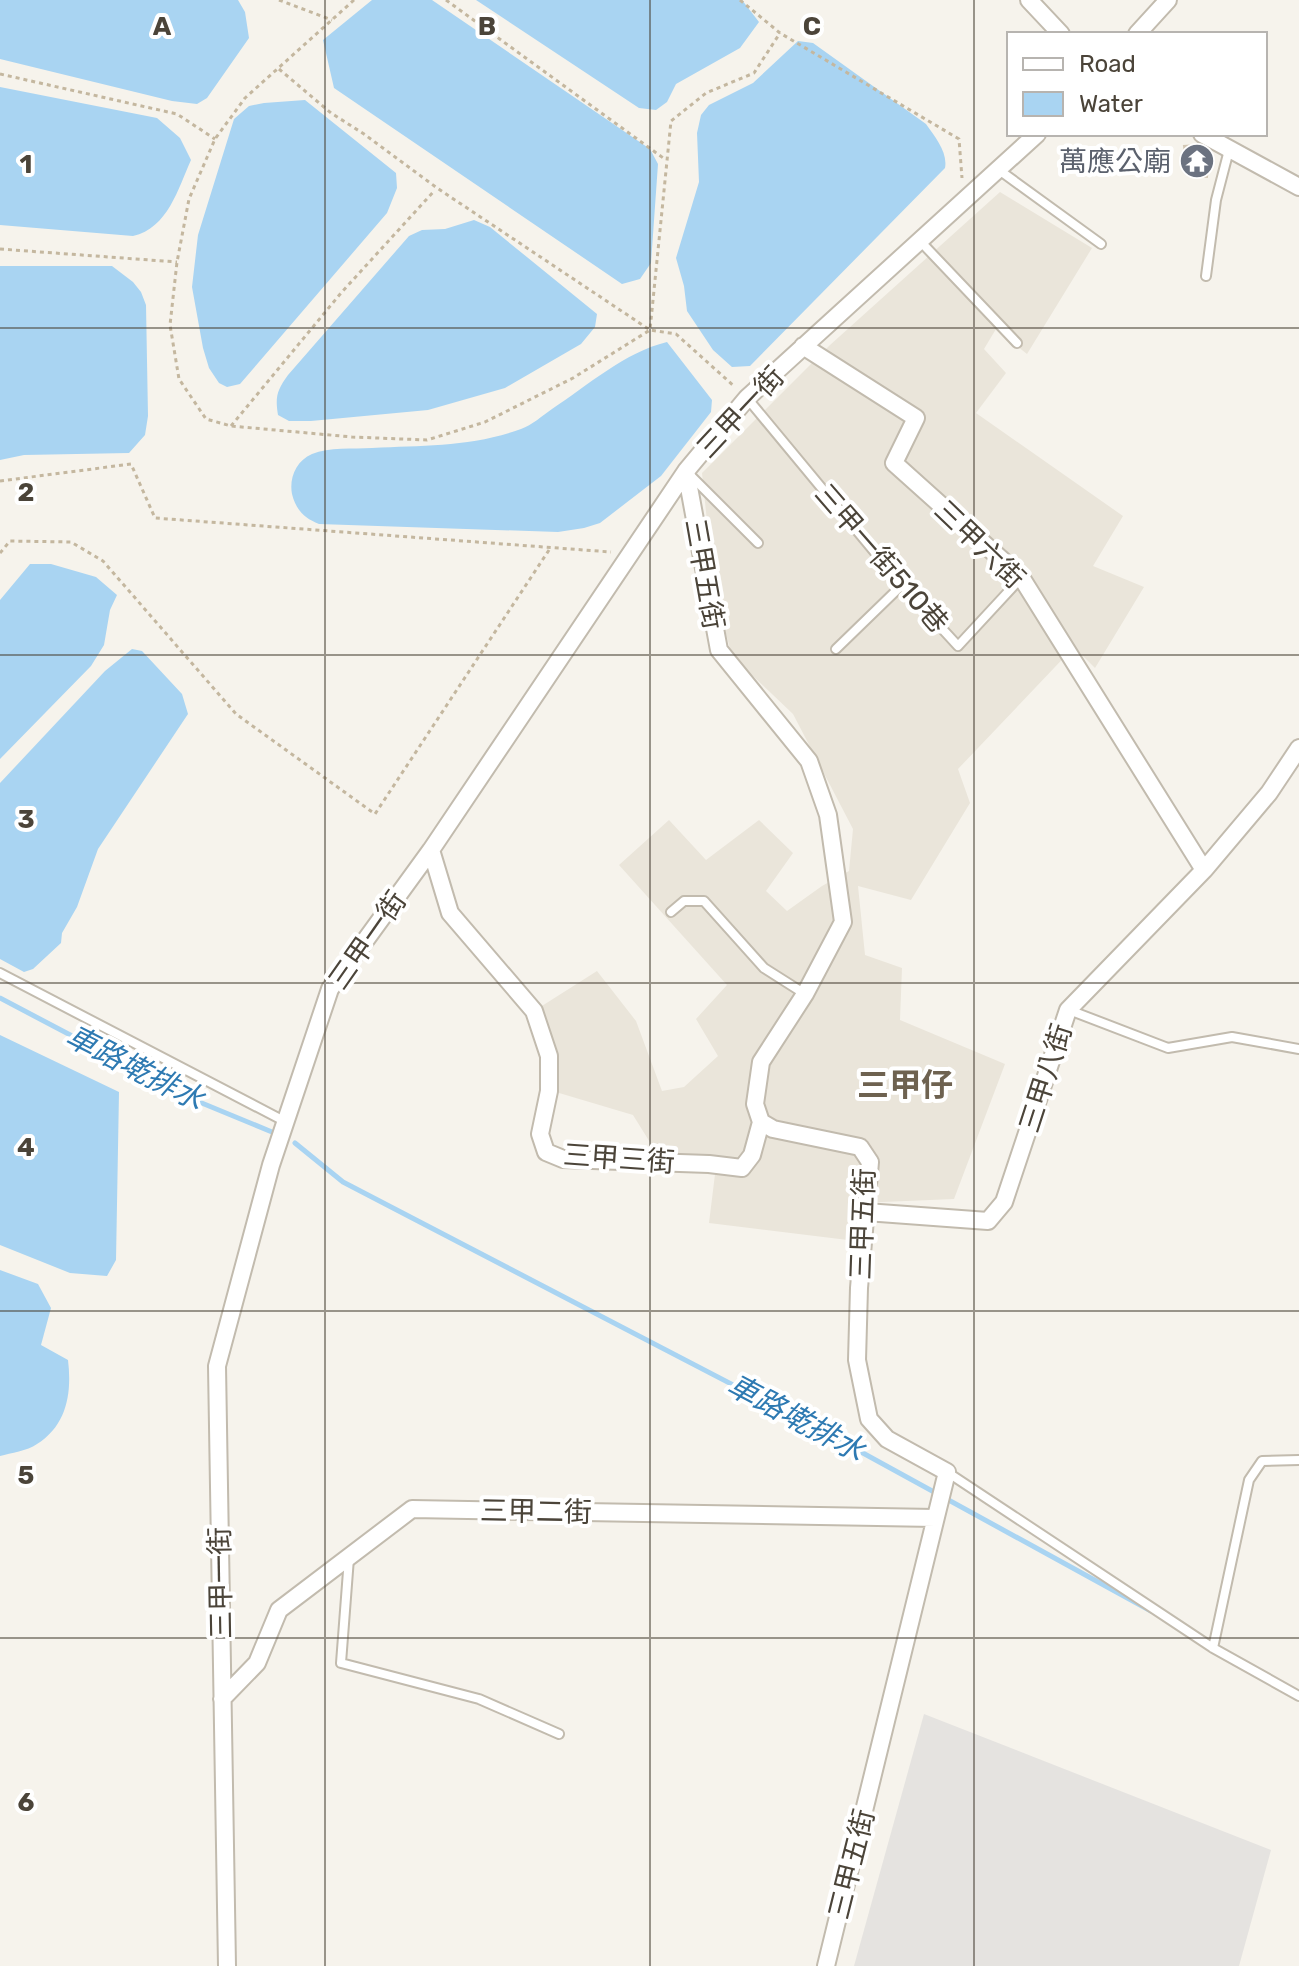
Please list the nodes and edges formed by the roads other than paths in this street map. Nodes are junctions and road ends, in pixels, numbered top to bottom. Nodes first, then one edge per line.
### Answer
1 (1029, 0) edge
2 (1168, 0) edge
3 (1059, 32) edge
4 (1139, 32) edge
5 (1035, 136) edge
6 (1206, 136) edge
7 (1229, 149) junction
8 (999, 170) junction
9 (1299, 187) edge
10 (920, 241) junction
11 (1101, 244) dead end
12 (1206, 276) dead end
13 (1017, 343) dead end
14 (803, 346) junction
15 (747, 398) junction
16 (686, 471) junction
17 (758, 543) dead end
18 (1021, 577) junction
19 (902, 585) junction
20 (836, 649) dead end
21 (1299, 748) edge
22 (431, 850) junction
23 (1204, 870) junction
24 (671, 912) dead end
25 (0, 973) edge
26 (805, 994) junction
27 (1068, 1010) junction
28 (1299, 1049) edge
29 (286, 1122) junction
30 (761, 1122) junction
31 (866, 1212) junction
32 (1299, 1460) edge
33 (947, 1472) junction
34 (935, 1518) junction
35 (349, 1557) junction
36 (1213, 1648) junction
37 (1299, 1696) edge
38 (222, 1699) junction
39 (559, 1734) dead end
40 (227, 1966) edge
41 (826, 1966) edge

1 - 3 street
2 - 4 street
5 - 8 street, 三甲一街
6 - 7 street
7 - 9 street
7 - 12 lane
8 - 10 street, 三甲一街
8 - 11 lane
10 - 13 lane
10 - 14 street, 三甲一街
14 - 15 street, 三甲一街
14 - 18 street, 三甲六街
15 - 16 street, 三甲一街
15 - 19 lane, 三甲一街510巷
16 - 17 lane
16 - 22 street, 三甲一街
16 - 26 street, 三甲五街
18 - 19 lane, 三甲一街510巷
18 - 23 street, 三甲六街
19 - 20 lane
21 - 23 street, 三甲八街
22 - 29 street, 三甲一街
22 - 30 street, 三甲三街
23 - 27 street, 三甲八街
24 - 26 lane
25 - 29 lane
26 - 30 street, 三甲五街
27 - 28 lane
27 - 31 street, 三甲八街
29 - 38 street, 三甲一街
30 - 31 street, 三甲五街
31 - 33 street, 三甲五街
32 - 36 lane
33 - 34 street, 三甲五街
33 - 36 lane
34 - 35 street, 三甲二街
34 - 41 street, 三甲五街
35 - 38 street, 三甲二街
35 - 39 lane
36 - 37 lane
38 - 40 street, 三甲一街

